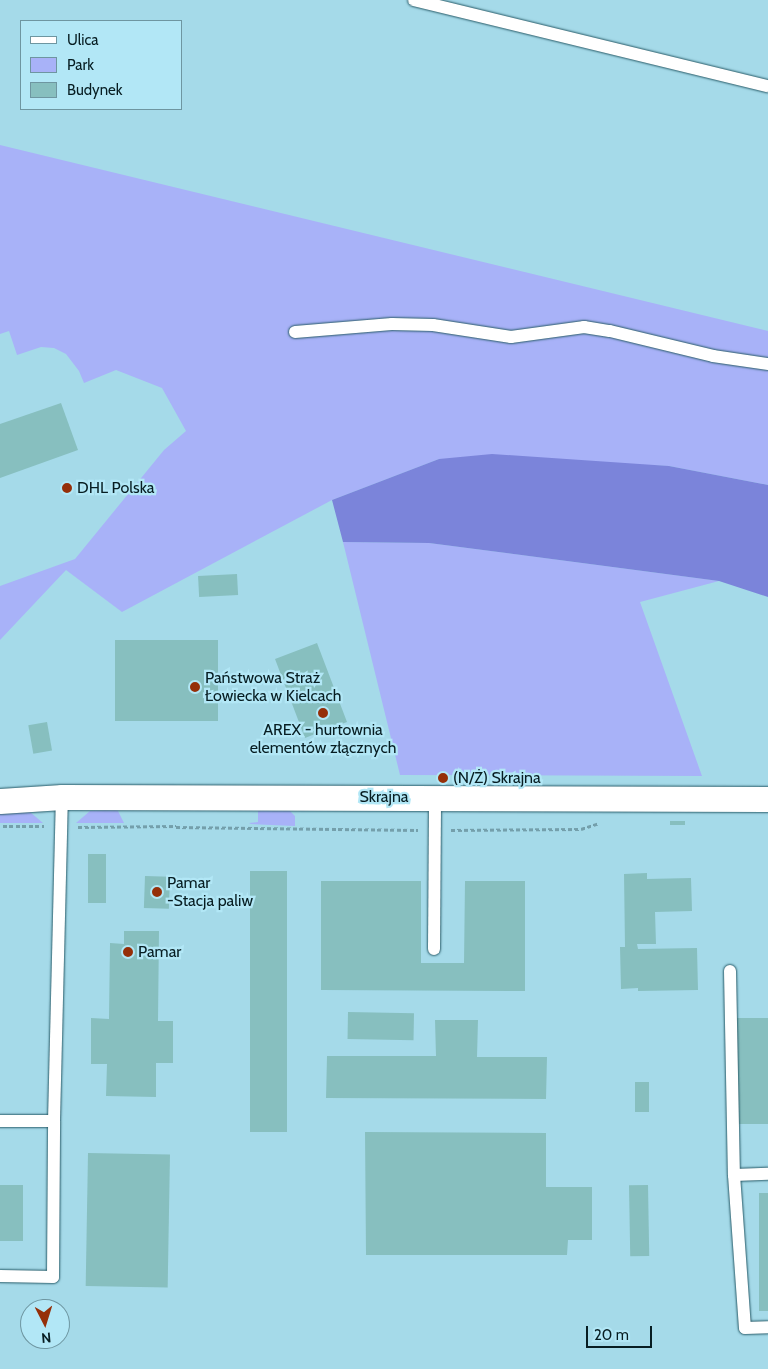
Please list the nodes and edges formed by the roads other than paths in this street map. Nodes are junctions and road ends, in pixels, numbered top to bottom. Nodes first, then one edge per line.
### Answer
1 (414, 0) edge
2 (768, 86) edge
3 (295, 332) dead end
4 (768, 364) edge
5 (62, 797) junction
6 (435, 797) junction
7 (768, 799) edge
8 (0, 802) edge
9 (434, 949) dead end
10 (730, 971) dead end
11 (0, 1121) edge
12 (54, 1122) junction
13 (768, 1174) edge
14 (734, 1175) junction
15 (0, 1276) edge
16 (768, 1327) edge

1 - 2 lane
3 - 4 lane
5 - 6 street, Skrajna
5 - 8 street, Skrajna
5 - 12 lane
6 - 7 street, Skrajna
6 - 9 lane
10 - 14 lane
11 - 12 lane
12 - 15 lane
13 - 14 lane
14 - 16 lane

